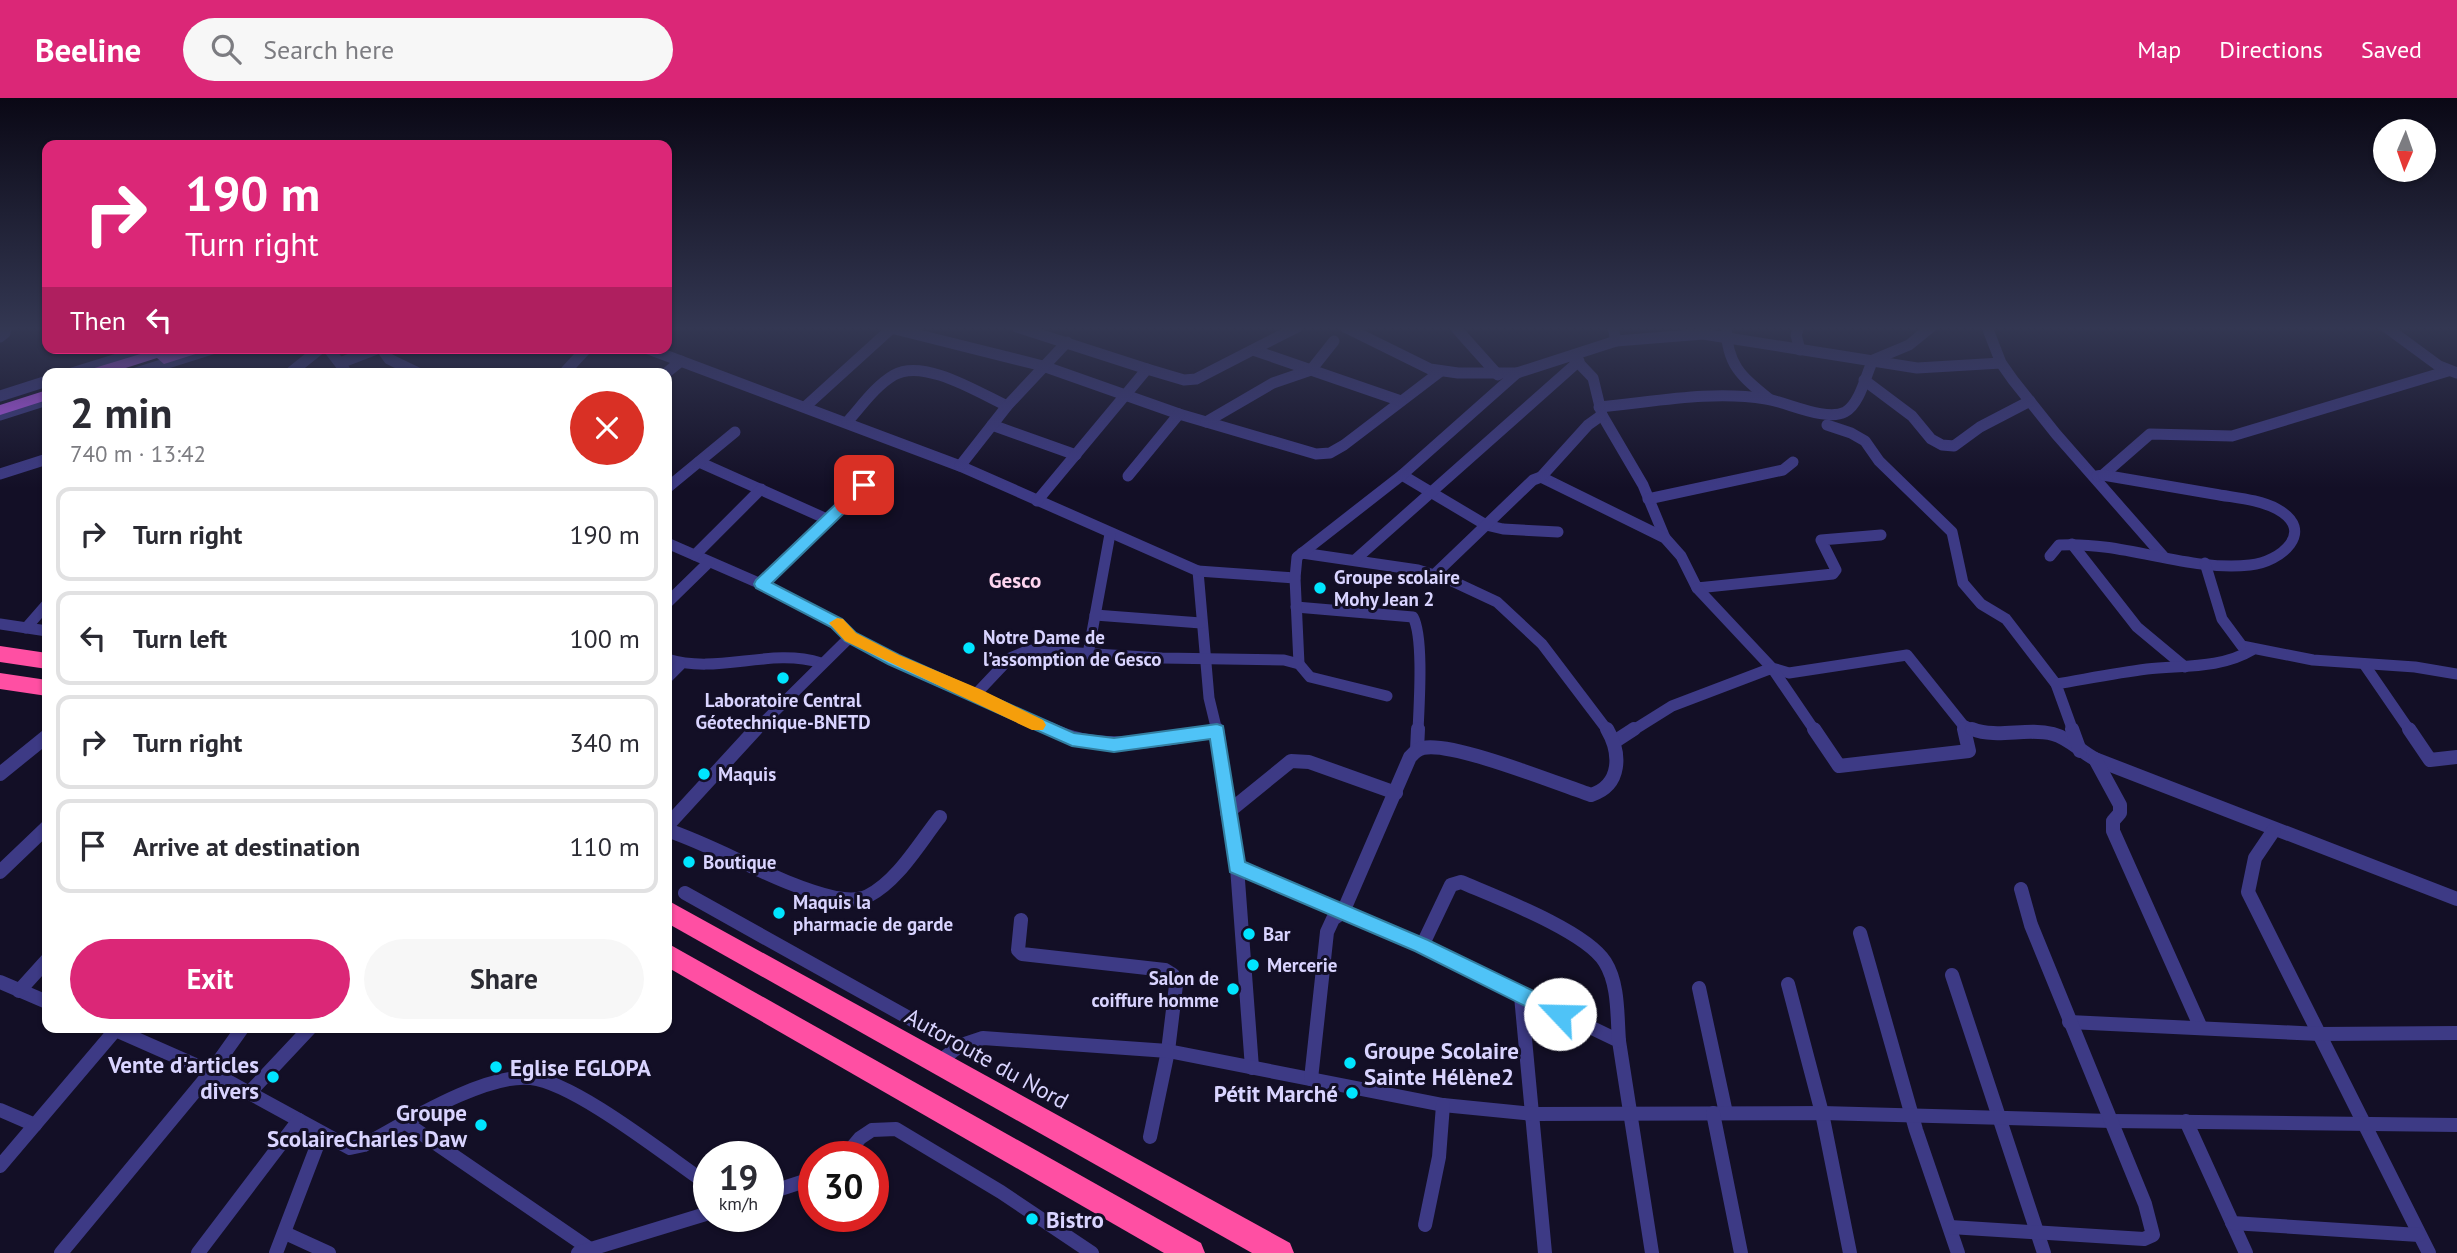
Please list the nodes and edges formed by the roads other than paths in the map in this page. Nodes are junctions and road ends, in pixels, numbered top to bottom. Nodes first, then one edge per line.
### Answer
1 (1864, 380) edge
2 (736, 381) edge
3 (833, 381) edge
4 (888, 381) edge
5 (951, 381) edge
6 (1030, 381) edge
7 (1088, 381) edge
8 (1137, 381) edge
9 (1279, 381) edge
10 (1343, 381) edge
11 (1428, 381) edge
12 (1550, 381) edge
13 (1594, 381) edge
14 (1747, 381) edge
15 (1865, 381) edge
16 (2015, 381) edge
17 (2420, 381) edge
18 (1506, 382) edge
19 (42, 383) edge
20 (42, 389) edge
21 (1127, 394) junction
22 (0, 396) edge
23 (42, 399) edge
24 (1769, 399) junction
25 (1401, 401) junction
26 (2030, 401) junction
27 (0, 402) edge
28 (806, 406) junction
29 (1007, 407) junction
30 (1600, 411) junction
31 (0, 412) edge
32 (1179, 414) junction
33 (847, 422) junction
34 (1206, 422) junction
35 (992, 425) junction
36 (1827, 425) dead end
37 (735, 432) dead end
38 (1076, 455) junction
39 (42, 461) edge
40 (1793, 462) dead end
41 (699, 463) junction
42 (960, 466) junction
43 (0, 474) edge
44 (1402, 475) junction
45 (1128, 476) dead end
46 (2099, 476) junction
47 (1542, 477) junction
48 (672, 484) edge
49 (864, 485) dead end
50 (761, 489) junction
51 (1431, 492) junction
52 (1648, 499) junction
53 (1037, 501) junction
54 (829, 520) junction
55 (1486, 525) junction
56 (1558, 533) dead end
57 (1110, 534) junction
58 (1881, 535) dead end
59 (1665, 538) junction
60 (672, 544) edge
61 (2072, 544) junction
62 (1302, 553) junction
63 (695, 555) junction
64 (2050, 556) dead end
65 (2163, 556) junction
66 (1356, 559) junction
67 (709, 562) junction
68 (2205, 563) junction
69 (1198, 570) junction
70 (1435, 574) junction
71 (1295, 578) junction
72 (761, 584) junction
73 (1697, 588) junction
74 (672, 598) edge
75 (1296, 607) junction
76 (42, 610) edge
77 (1095, 615) junction
78 (1201, 623) junction
79 (0, 624) edge
80 (26, 628) junction
81 (42, 630) edge
82 (850, 637) junction
83 (2252, 650) junction
84 (0, 654) edge
85 (1088, 654) junction
86 (1205, 659) junction
87 (42, 660) edge
88 (672, 661) edge
89 (821, 663) junction
90 (1299, 664) junction
91 (2364, 664) junction
92 (680, 665) junction
93 (2185, 667) junction
94 (1772, 668) junction
95 (672, 673) edge
96 (2457, 674) edge
97 (0, 681) edge
98 (2056, 684) junction
99 (42, 687) edge
100 (976, 694) junction
101 (1387, 696) dead end
102 (1963, 725) junction
103 (1217, 731) junction
104 (42, 740) edge
105 (1614, 742) junction
106 (1417, 750) junction
107 (2080, 752) junction
108 (2457, 757) edge
109 (2095, 759) junction
110 (0, 774) edge
111 (1396, 793) junction
112 (1227, 813) junction
113 (940, 817) dead end
114 (672, 823) edge
115 (672, 830) edge
116 (2274, 830) junction
117 (42, 832) edge
118 (1237, 867) junction
119 (0, 872) edge
120 (2021, 889) dead end
121 (676, 896) edge
122 (2457, 899) edge
123 (1343, 912) junction
124 (672, 915) edge
125 (1021, 920) dead end
126 (690, 924) junction
127 (1860, 933) dead end
128 (1422, 946) junction
129 (672, 957) edge
130 (42, 966) edge
131 (1952, 975) dead end
132 (0, 982) edge
133 (1788, 984) dead end
134 (1699, 989) dead end
135 (19, 991) junction
136 (1521, 996) junction
137 (42, 1000) edge
138 (2069, 1022) junction
139 (2201, 1028) junction
140 (110, 1033) edge
141 (125, 1033) edge
142 (239, 1033) edge
143 (305, 1033) edge
144 (2457, 1033) edge
145 (2320, 1034) junction
146 (1619, 1041) junction
147 (959, 1046) junction
148 (1168, 1051) junction
149 (938, 1063) junction
150 (1252, 1068) junction
151 (211, 1072) junction
152 (1311, 1079) junction
153 (250, 1092) junction
154 (1443, 1105) junction
155 (0, 1110) edge
156 (1719, 1113) junction
157 (1822, 1113) junction
158 (1532, 1114) junction
159 (1630, 1115) junction
160 (1912, 1116) junction
161 (2001, 1118) junction
162 (299, 1120) junction
163 (2110, 1121) junction
164 (2186, 1121) junction
165 (2366, 1122) junction
166 (406, 1123) junction
167 (36, 1125) junction
168 (2457, 1125) edge
169 (322, 1133) junction
170 (1150, 1137) dead end
171 (858, 1141) edge
172 (0, 1166) edge
173 (693, 1174) edge
174 (693, 1218) edge
175 (2232, 1223) junction
176 (1424, 1225) dead end
177 (1950, 1227) junction
178 (2037, 1232) junction
179 (285, 1233) junction
180 (2419, 1235) junction
181 (584, 1251) edge
182 (61, 1253) edge
183 (198, 1253) edge
184 (276, 1253) edge
185 (329, 1253) edge
186 (1092, 1253) edge
187 (1191, 1253) edge
188 (1280, 1253) edge
189 (1545, 1253) edge
190 (1652, 1253) edge
191 (1741, 1253) edge
192 (1850, 1253) edge
193 (1958, 1253) edge
194 (2043, 1253) edge
195 (2246, 1253) edge
196 (2429, 1253) edge

1 - 24 street
2 - 28 street
3 - 28 street
4 - 33 street
5 - 29 street
6 - 29 street
7 - 21 street
8 - 21 street
9 - 34 street
10 - 25 street
11 - 25 street
12 - 51 street
13 - 30 street
14 - 24 street
15 - 26 street
16 - 26 street
17 - 46 street
18 - 44 street
19 - 22 street
20 - 27 main road
21 - 32 street
21 - 38 street
23 - 31 main road
24 - 30 street
25 - 34 street
26 - 46 street
28 - 33 street
29 - 35 street
30 - 47 street
30 - 52 street
32 - 34 street
32 - 45 street
33 - 42 street
35 - 38 street
35 - 42 street
36 - 98 street
37 - 41 street
38 - 53 street
39 - 43 street
40 - 52 street
41 - 48 street
41 - 50 street
42 - 53 street
44 - 51 street
44 - 62 street
46 - 65 street
46 - 68 street
47 - 55 street
47 - 59 street
49 - 54 street
50 - 54 street
50 - 63 street
51 - 55 street
51 - 66 street
52 - 59 street
53 - 57 street
54 - 72 street
55 - 56 street
55 - 70 street
57 - 69 street
57 - 77 street
58 - 73 street
59 - 73 street
60 - 63 street
61 - 64 street
61 - 65 street
61 - 93 street
62 - 66 street
62 - 71 street
63 - 67 street
65 - 68 street
66 - 70 street
67 - 72 street
67 - 74 street
68 - 83 street
69 - 71 street
69 - 78 street
70 - 105 street
71 - 75 street
72 - 82 street
73 - 94 street
75 - 90 street
75 - 106 street
76 - 80 street
77 - 78 street
77 - 85 street
78 - 86 street
79 - 80 street
80 - 81 street
82 - 89 street
82 - 100 street
83 - 91 street
83 - 93 street
84 - 87 highway
85 - 86 street
85 - 100 street
86 - 90 street
86 - 103 street
88 - 92 street
89 - 92 street
89 - 114 street
90 - 101 street
91 - 96 street
91 - 108 street
92 - 95 street
93 - 98 street
94 - 102 street
94 - 102 street
94 - 105 street
97 - 99 highway
98 - 107 street
100 - 103 street
102 - 107 street
103 - 112 street
104 - 110 street
105 - 106 street
106 - 111 street
107 - 109 street
109 - 116 street
109 - 139 street
111 - 112 street
111 - 123 street
112 - 118 street
113 - 115 street
116 - 122 street
116 - 145 street
117 - 119 street
118 - 123 street
118 - 150 street
120 - 138 street
121 - 126 highway
121 - 147 street
123 - 128 street
123 - 152 street
124 - 126 highway, Autoroute du Nord
125 - 148 street
126 - 149 highway, Autoroute du Nord
127 - 160 street
128 - 136 street
128 - 146 street
129 - 187 highway
130 - 135 street
131 - 161 street
132 - 135 street
133 - 157 street
134 - 156 street
135 - 137 street
136 - 146 street
136 - 158 street
138 - 139 street
138 - 163 street
139 - 145 street
140 - 167 street
141 - 151 street
142 - 151 street
143 - 153 street
144 - 145 street
145 - 165 street
146 - 159 street
147 - 148 street
147 - 149 street
148 - 150 street
148 - 170 street
149 - 188 highway, Autoroute du Nord
150 - 152 street
151 - 153 street
151 - 182 street
152 - 154 street
153 - 162 street
154 - 158 street
154 - 176 street
155 - 167 street
156 - 157 street
156 - 159 street
156 - 191 street
157 - 160 street
157 - 192 street
158 - 159 street
158 - 189 street
159 - 190 street
160 - 161 street
160 - 177 street
161 - 163 street
161 - 178 street
162 - 169 street
162 - 183 street
163 - 164 street
163 - 178 street
164 - 165 street
164 - 175 street
165 - 168 street
165 - 180 street
166 - 169 street
166 - 173 street
166 - 181 street
167 - 172 street
169 - 179 street
171 - 186 street
174 - 181 street
175 - 180 street
175 - 195 street
177 - 178 street
177 - 193 street
178 - 194 street
179 - 184 street
179 - 185 street
180 - 196 street

